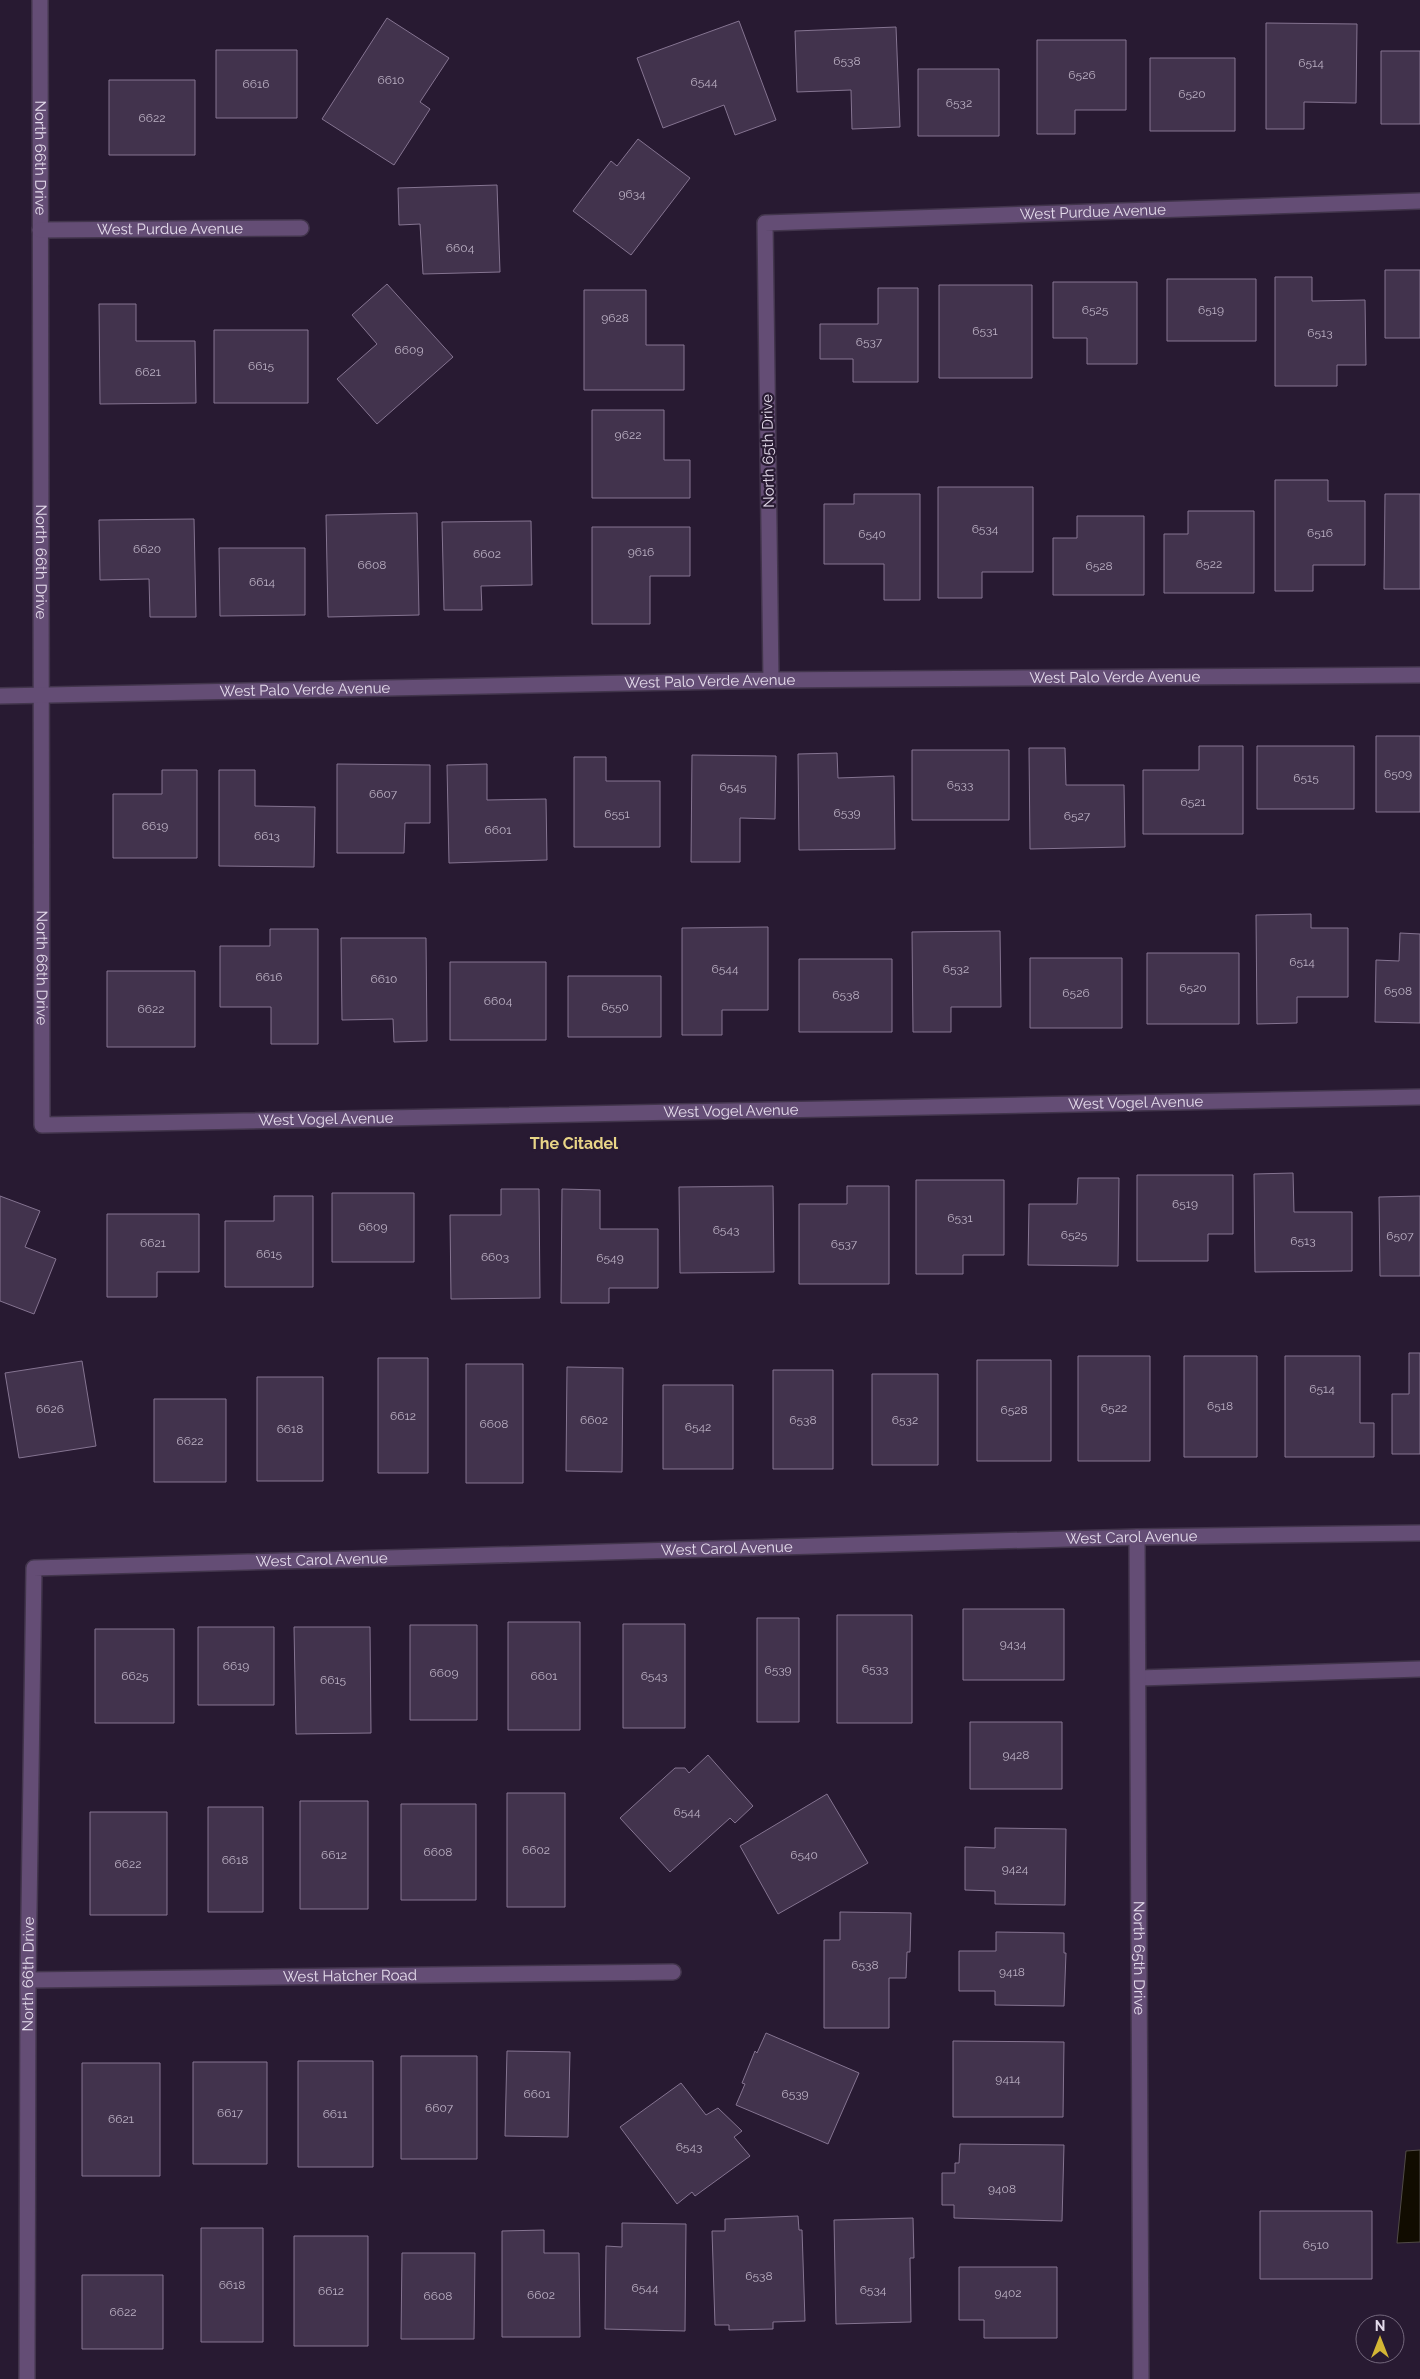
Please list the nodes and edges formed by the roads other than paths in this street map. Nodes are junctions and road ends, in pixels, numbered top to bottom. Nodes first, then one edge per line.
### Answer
1 (40, 0) edge
2 (1420, 201) edge
3 (765, 223) joint
4 (301, 228) dead end
5 (40, 230) junction
6 (1420, 675) edge
7 (771, 680) junction
8 (0, 696) edge
9 (41, 696) junction
10 (1420, 1096) edge
11 (42, 1125) joint
12 (1420, 1533) edge
13 (1137, 1537) junction
14 (34, 1568) joint
15 (1420, 1669) edge
16 (1139, 1678) junction
17 (674, 1972) dead end
18 (28, 1980) junction
19 (27, 2379) edge
20 (1141, 2379) edge

1 - 5 street, North 66th Drive
2 - 3 street, West Purdue Avenue
3 - 7 street, North 65th Drive
4 - 5 street, West Purdue Avenue
5 - 9 street, North 66th Drive
6 - 7 street, West Palo Verde Avenue
7 - 9 street, West Palo Verde Avenue
8 - 9 street, West Palo Verde Avenue
9 - 11 street, North 66th Drive
10 - 11 street, West Vogel Avenue
12 - 13 street, West Carol Avenue
13 - 14 street, West Carol Avenue
13 - 16 street, North 65th Drive
14 - 18 street, North 66th Drive
15 - 16 street
16 - 20 street, North 65th Drive
17 - 18 street, West Hatcher Road
18 - 19 street, North 66th Drive

